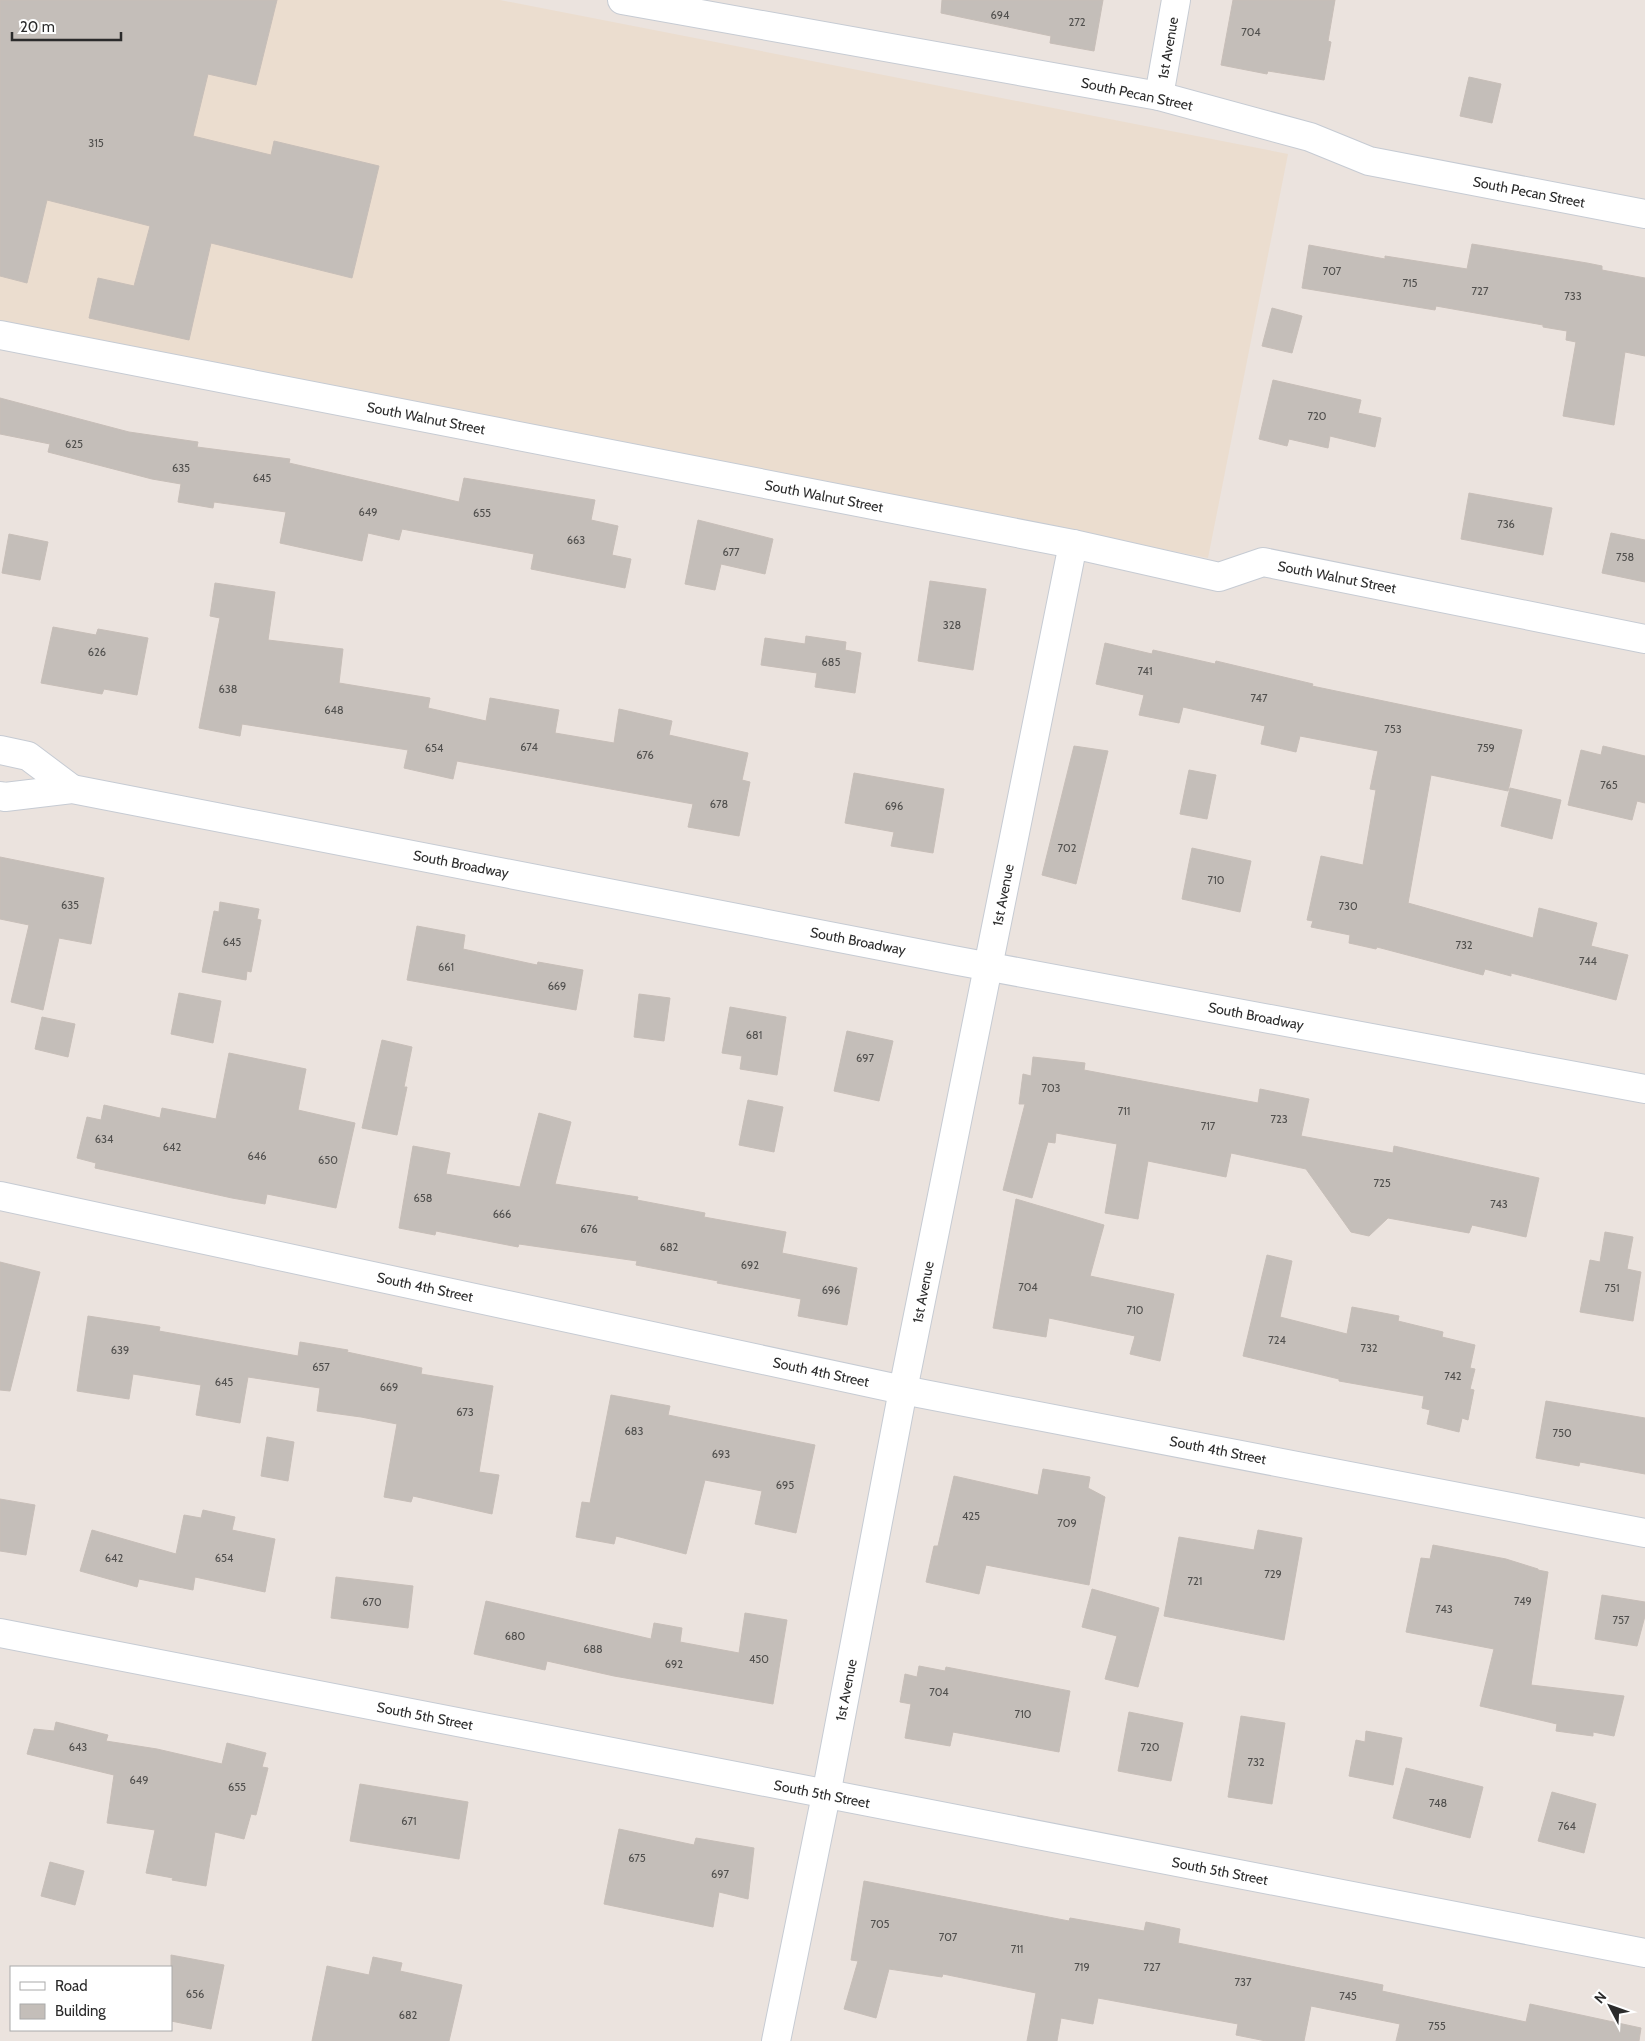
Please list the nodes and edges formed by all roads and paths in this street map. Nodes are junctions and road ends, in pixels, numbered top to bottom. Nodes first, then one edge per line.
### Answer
1 (622, 0) edge
2 (1176, 0) edge
3 (1159, 96) junction
4 (1645, 214) edge
5 (0, 335) edge
6 (1073, 544) junction
7 (1645, 639) edge
8 (0, 750) edge
9 (72, 789) junction
10 (0, 796) edge
11 (989, 966) junction
12 (1645, 1089) edge
13 (0, 1196) edge
14 (903, 1390) junction
15 (1645, 1533) edge
16 (0, 1633) edge
17 (826, 1795) junction
18 (1645, 1953) edge
19 (776, 2041) edge

1 - 3 street, South Pecan Street
2 - 3 street, 1st Avenue
3 - 4 street, South Pecan Street
5 - 6 street, South Walnut Street
6 - 7 street, South Walnut Street
6 - 11 street, 1st Avenue
8 - 9 street, South Broadway
9 - 10 street, South Broadway
9 - 11 street, South Broadway
11 - 12 street, South Broadway
11 - 14 street, 1st Avenue
13 - 14 street, South 4th Street
14 - 15 street, South 4th Street
14 - 17 street, 1st Avenue
16 - 17 street, South 5th Street
17 - 18 street, South 5th Street
17 - 19 street, 1st Avenue

